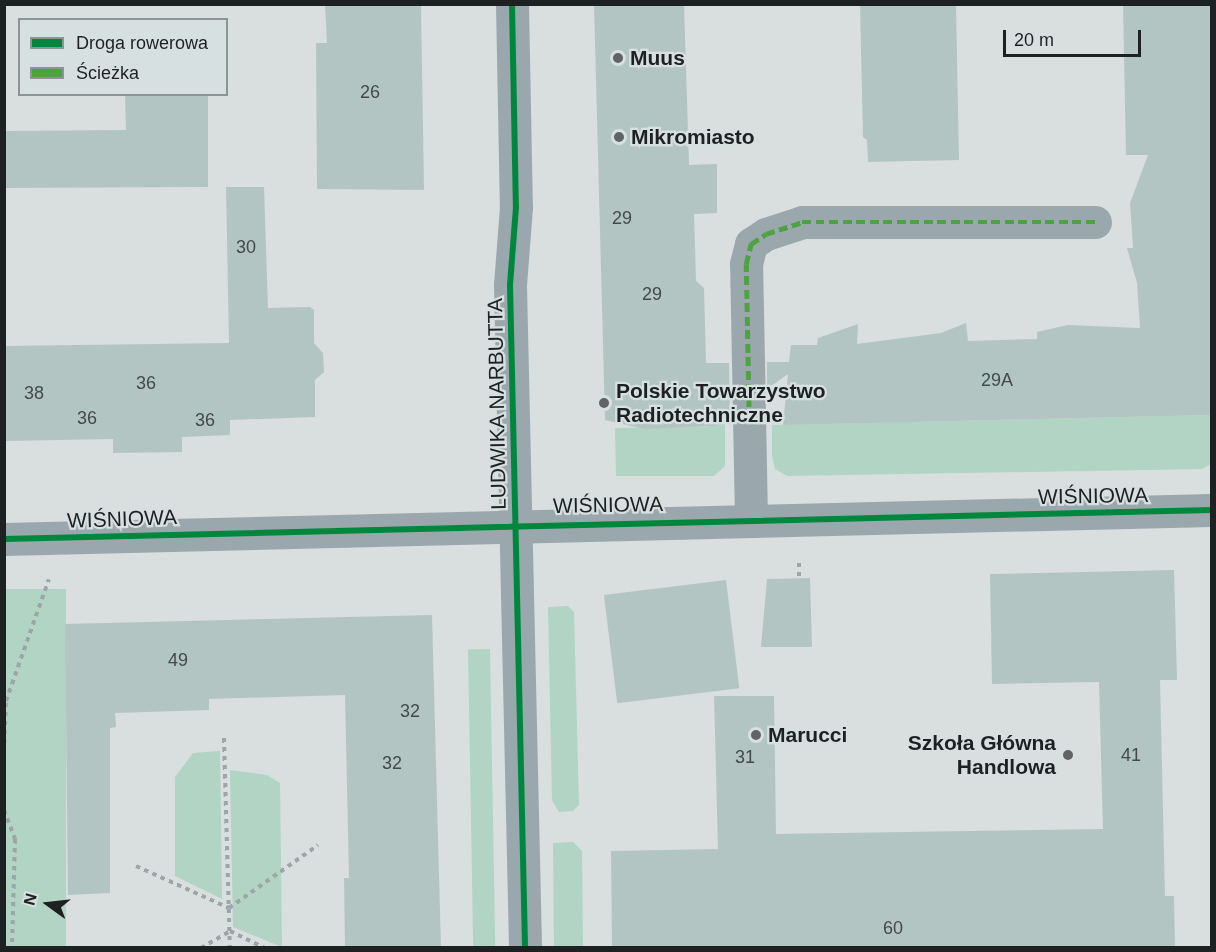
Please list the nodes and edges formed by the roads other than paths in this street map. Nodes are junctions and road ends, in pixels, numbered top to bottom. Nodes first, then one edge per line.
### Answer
1 (512, 4) edge
2 (1095, 222) dead end
3 (1212, 510) edge
4 (751, 519) junction
5 (516, 524) junction
6 (4, 538) edge
7 (525, 948) edge

1 - 5 street, LUDWIKA NARBUTTA
2 - 4 street
3 - 4 street, WIŚNIOWA
4 - 5 street, WIŚNIOWA
5 - 6 street, WIŚNIOWA
5 - 7 street, LUDWIKA NARBUTTA

